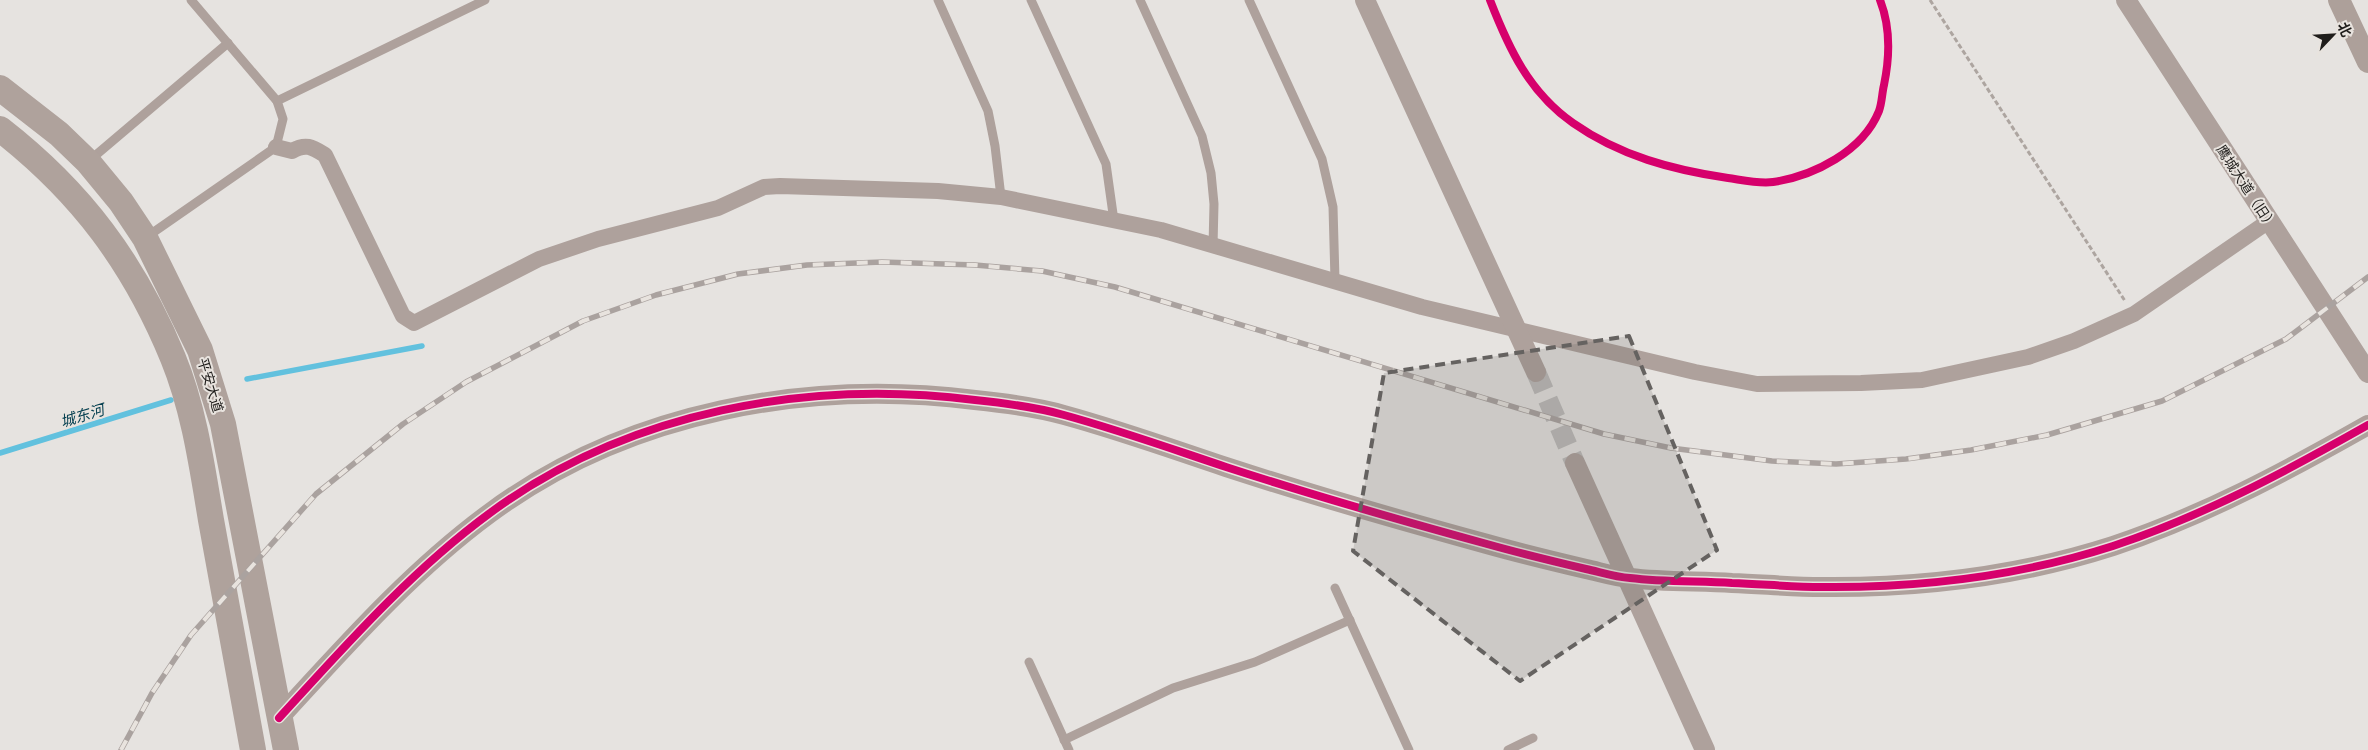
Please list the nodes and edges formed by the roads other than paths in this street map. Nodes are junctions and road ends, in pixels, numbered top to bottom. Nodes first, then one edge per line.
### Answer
1 (191, 0) edge
2 (485, 0) edge
3 (938, 0) edge
4 (1031, 0) edge
5 (1140, 0) edge
6 (1249, 0) edge
7 (1364, 0) edge
8 (2126, 0) edge
9 (2339, 0) edge
10 (2346, 0) edge
11 (2352, 28) junction
12 (228, 43) junction
13 (2368, 62) edge
14 (0, 88) edge
15 (277, 101) junction
16 (0, 129) edge
17 (276, 147) junction
18 (88, 162) junction
19 (1001, 197) junction
20 (1114, 221) junction
21 (2269, 221) junction
22 (145, 238) junction
23 (1213, 246) junction
24 (1335, 280) junction
25 (1515, 329) junction
26 (1536, 372) tunnel mouth
27 (2368, 373) edge
28 (2368, 425) edge
29 (1575, 463) tunnel mouth
30 (1627, 578) junction
31 (1335, 588) dead end
32 (1350, 620) junction
33 (1029, 662) dead end
34 (279, 718) junction
35 (1533, 738) dead end
36 (1064, 740) junction
37 (254, 750) edge
38 (286, 750) edge
39 (1069, 750) edge
40 (1409, 750) edge
41 (1508, 750) edge
42 (1705, 750) edge

1 - 12 lane
2 - 15 lane
3 - 19 lane
4 - 20 lane
5 - 23 lane
6 - 24 lane
7 - 25 street
8 - 21 street, 鹰城大道（旧）
9 - 11 main road
10 - 11 main road
11 - 13 main road
12 - 15 lane
12 - 18 lane
14 - 18 main road, 平安大道
15 - 17 lane
16 - 37 main road, 平安大道
17 - 19 street
17 - 22 lane
18 - 22 main road, 平安大道
19 - 20 street
20 - 23 street
21 - 25 street
21 - 27 street, 鹰城大道（旧）
22 - 34 main road, 平安大道
23 - 24 street
24 - 25 street
25 - 26 street
28 - 30 street
29 - 30 street
30 - 34 street
30 - 42 street
31 - 32 lane
32 - 36 lane
32 - 40 lane
33 - 36 lane
34 - 38 main road, 平安大道
35 - 41 lane
36 - 39 lane

